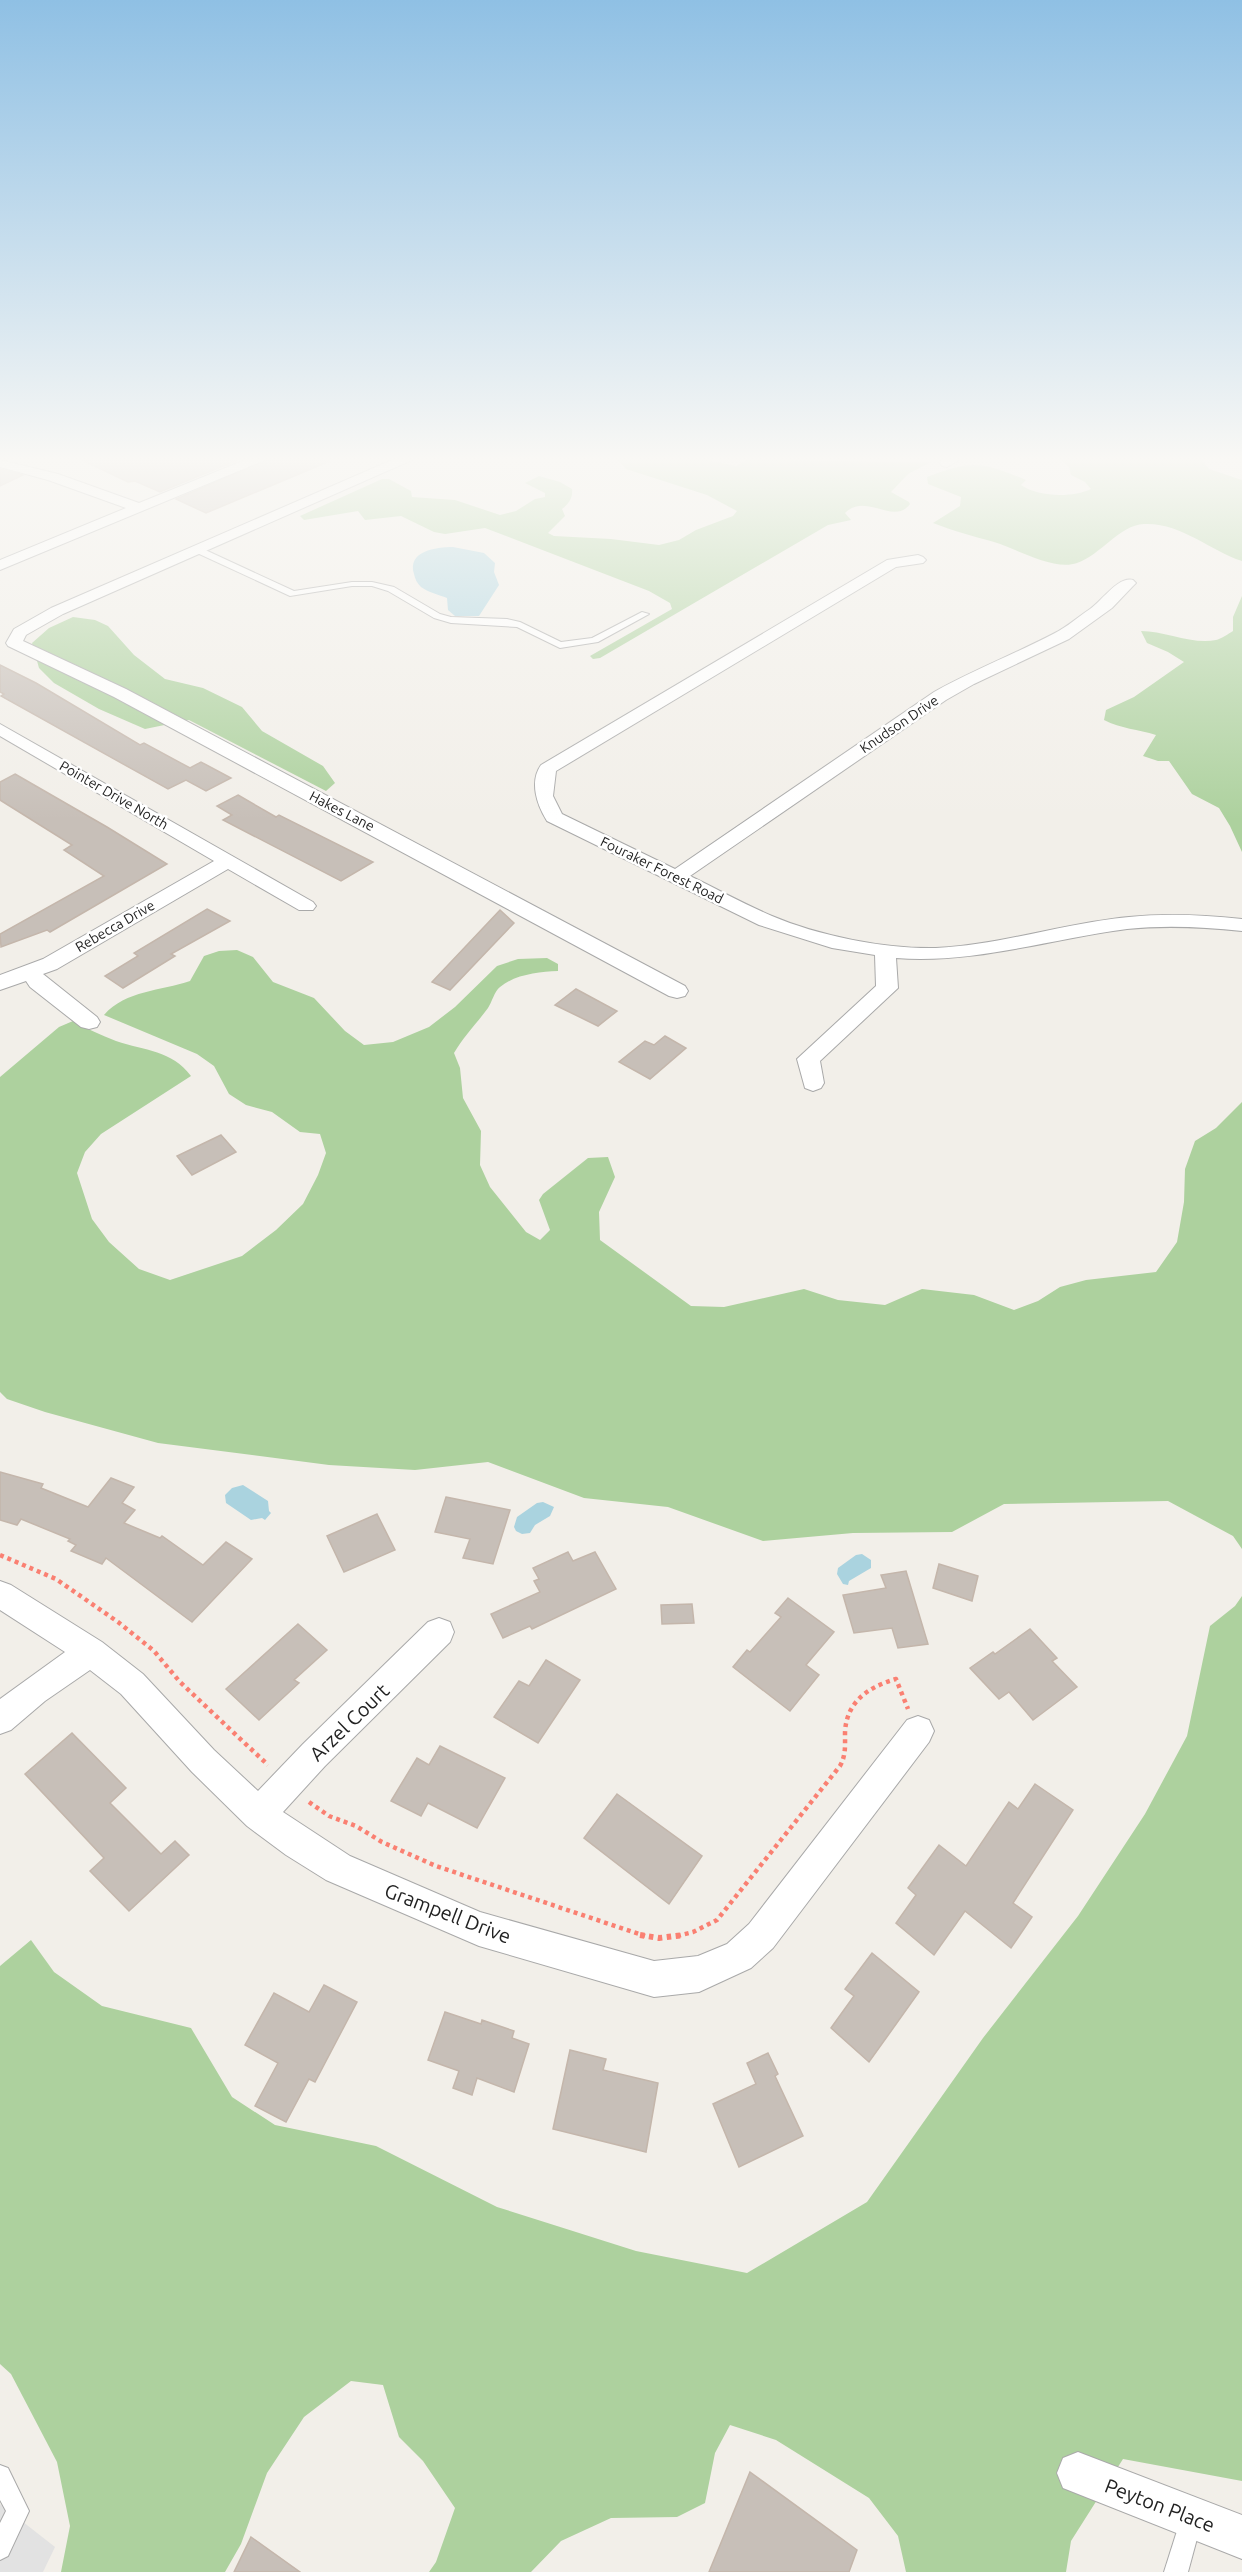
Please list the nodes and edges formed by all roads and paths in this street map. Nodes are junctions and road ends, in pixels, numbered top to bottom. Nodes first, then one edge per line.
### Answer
1 (129, 580) edge
2 (263, 580) edge
3 (863, 580) edge
4 (1128, 583) dead end
5 (645, 614) dead end
6 (0, 729) edge
7 (227, 861) junction
8 (676, 877) junction
9 (306, 906) dead end
10 (1242, 925) edge
11 (885, 950) junction
12 (32, 973) junction
13 (0, 983) edge
14 (677, 991) dead end
15 (88, 1022) dead end
16 (813, 1083) dead end
17 (0, 1554) edge
18 (0, 1594) edge
19 (439, 1632) dead end
20 (92, 1652) junction
21 (0, 1719) edge
22 (918, 1731) joint
23 (288, 1783) junction
24 (259, 1814) junction
25 (1078, 2473) dead end
26 (0, 2476) edge
27 (1192, 2518) junction
28 (1242, 2536) edge
29 (0, 2548) edge
30 (1176, 2572) edge

1 - 14 street, Hakes Lane
2 - 5 lane
3 - 8 street, Fouraker Forest Road
4 - 8 street, Knudson Drive
6 - 7 street, Pointer Drive North
7 - 9 street, Pointer Drive North
7 - 12 street, Rebecca Drive
8 - 11 street, Fouraker Forest Road
10 - 11 street, Fouraker Forest Road
11 - 16 street
12 - 13 street, Rebecca Drive
12 - 15 street
17 - 23 path
18 - 20 street, Grampell Drive
19 - 23 street, Arzel Court
20 - 21 street
20 - 24 street, Grampell Drive
22 - 23 path
22 - 24 street, Grampell Drive
23 - 24 street, Arzel Court
25 - 27 street, Peyton Place
26 - 29 lane
27 - 28 street, Peyton Place
27 - 30 lane

